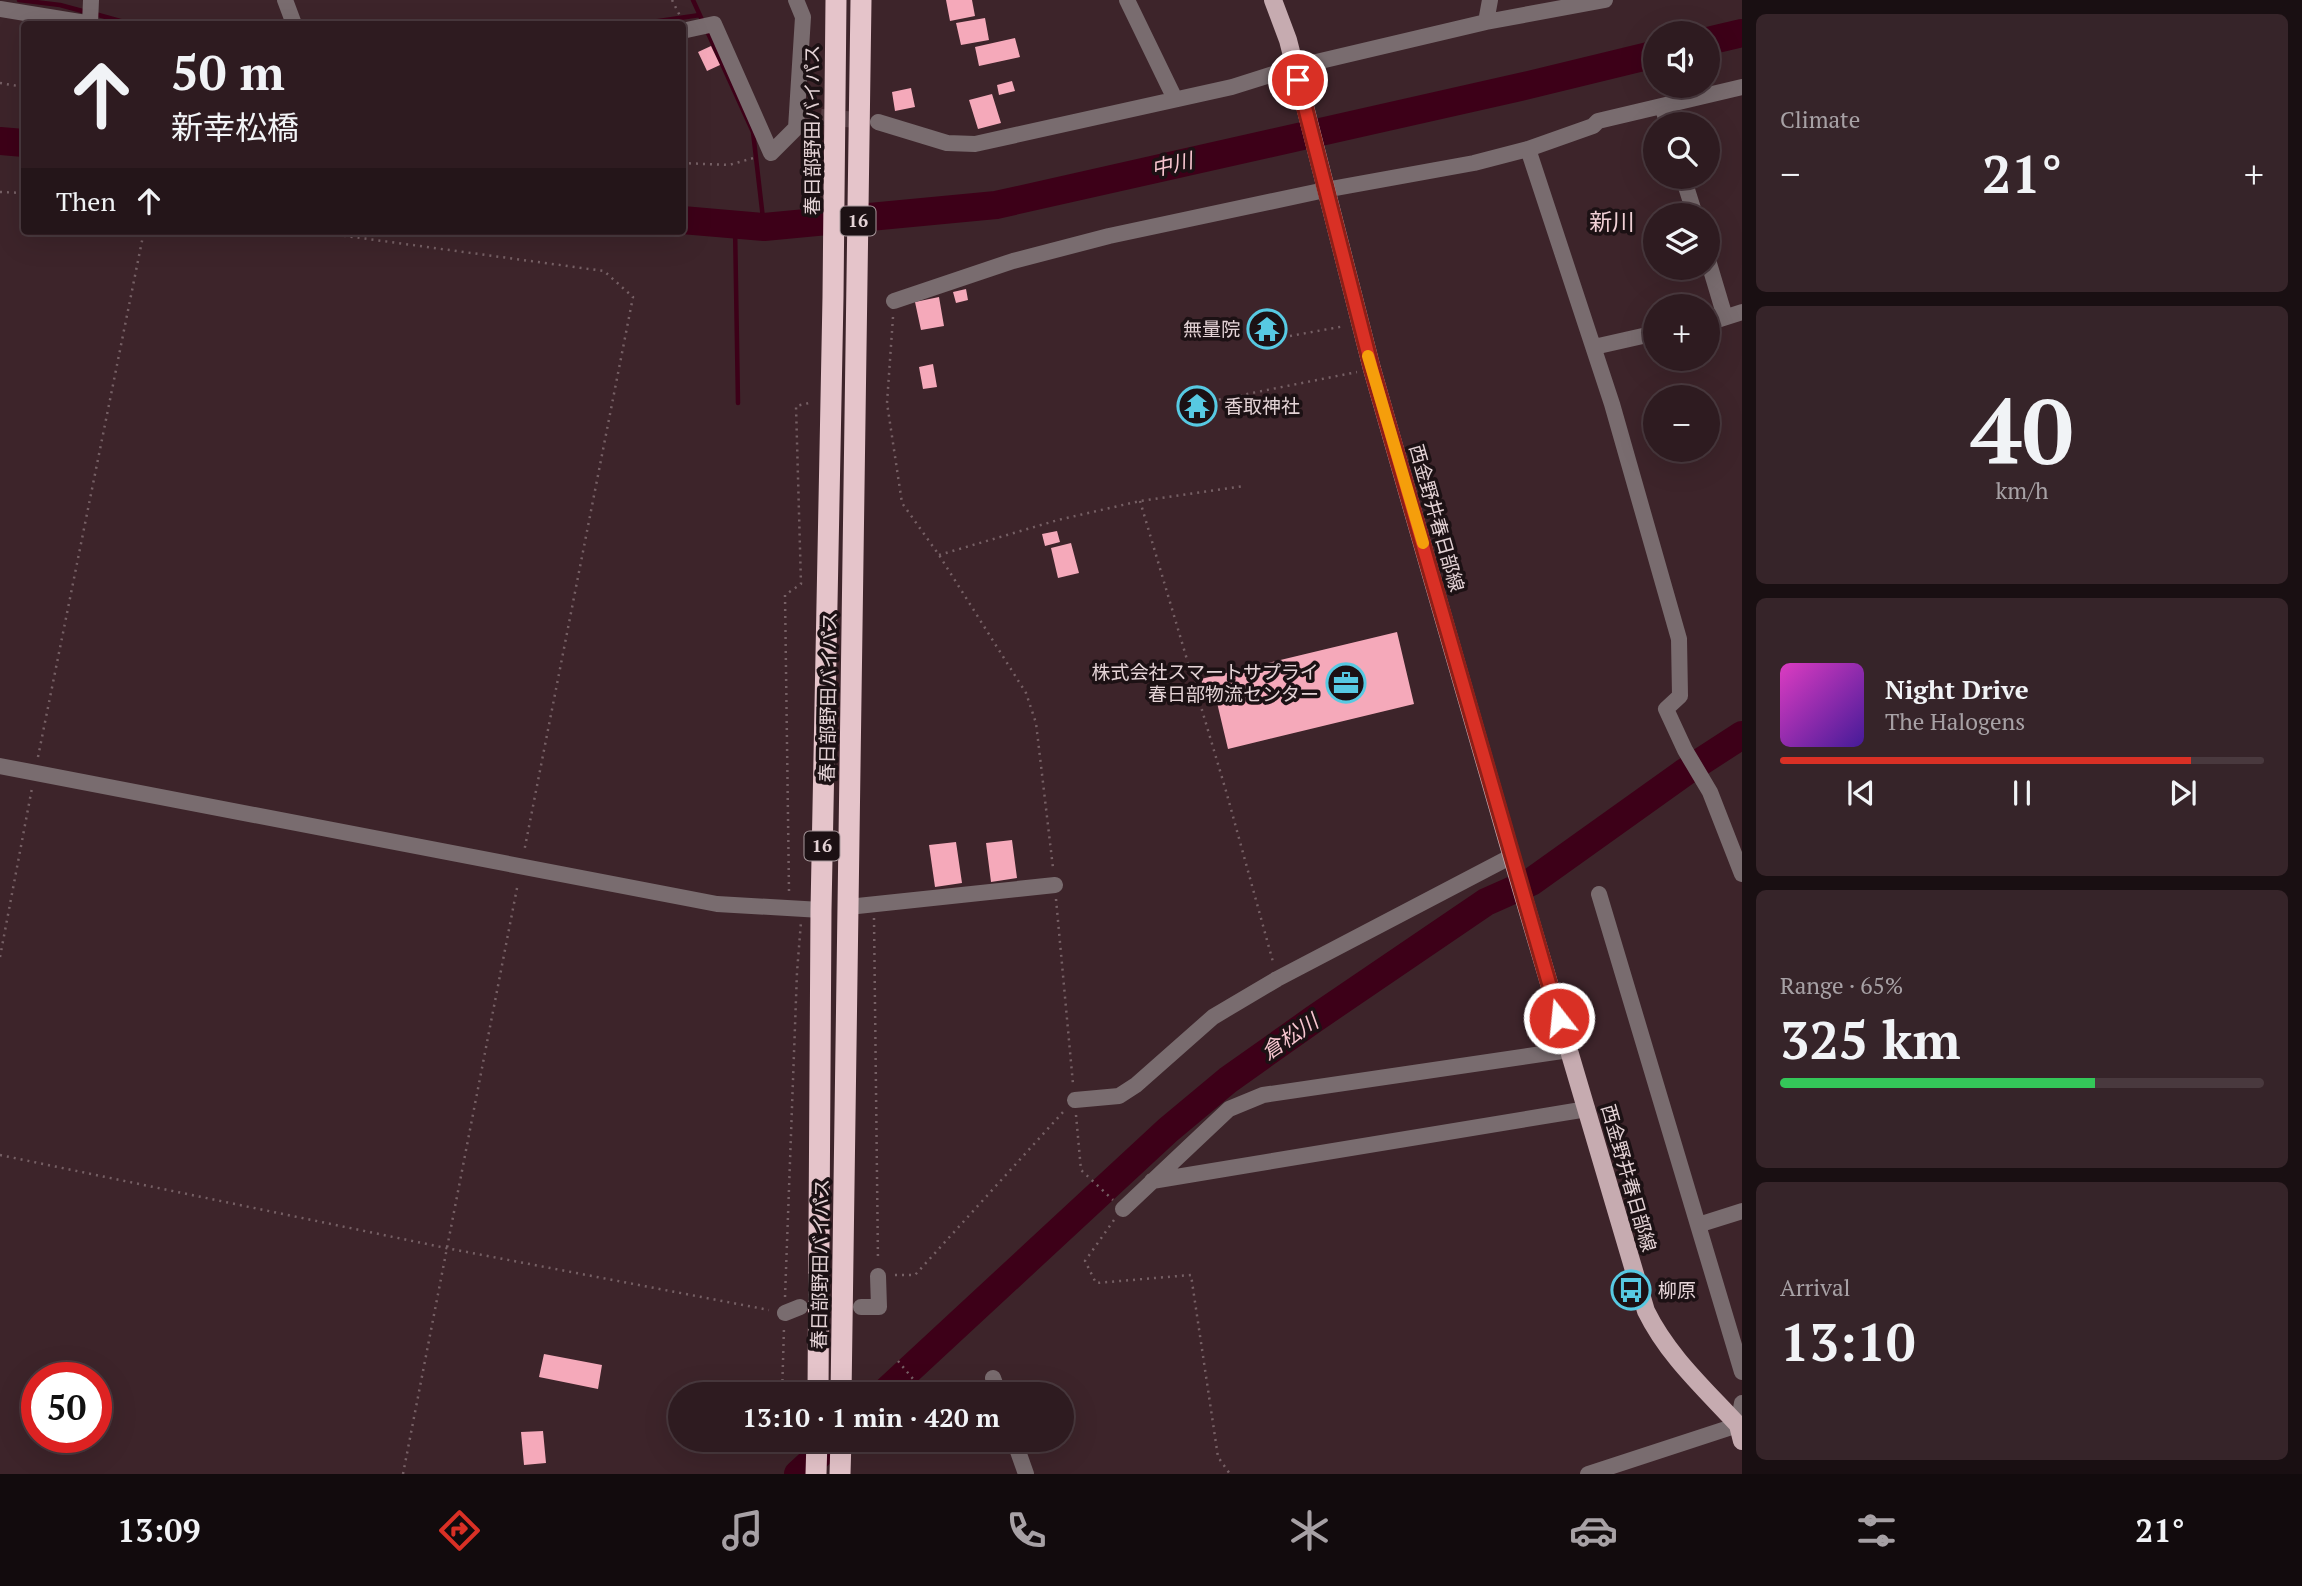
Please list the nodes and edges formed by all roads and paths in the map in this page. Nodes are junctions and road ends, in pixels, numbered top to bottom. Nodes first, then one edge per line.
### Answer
1 (91, 0) edge
2 (285, 0) edge
3 (796, 0) edge
4 (836, 0) edge
5 (861, 0) edge
6 (1127, 0) edge
7 (1273, 0) edge
8 (1490, 0) edge
9 (1605, 0) edge
10 (0, 9) edge
11 (73, 21) edge
12 (91, 21) edge
13 (293, 21) edge
14 (1486, 22) junction
15 (686, 30) edge
16 (1296, 73) junction
17 (0, 83) edge
18 (21, 86) edge
19 (1742, 86) edge
20 (1175, 99) junction
21 (1662, 106) junction
22 (1664, 112) edge
23 (878, 122) tunnel mouth
24 (1528, 149) junction
25 (771, 153) junction
26 (686, 163) edge
27 (1322, 181) junction
28 (0, 192) edge
29 (21, 193) edge
30 (143, 235) edge
31 (338, 235) edge
32 (1714, 280) edge
33 (894, 301) joint
34 (1742, 312) edge
35 (1725, 317) junction
36 (1720, 319) edge
37 (1360, 323) junction
38 (1290, 336) dead end
39 (1643, 336) edge
40 (1594, 347) junction
41 (1372, 369) junction
42 (1213, 401) dead end
43 (809, 403) dead end
44 (1244, 486) dead end
45 (1140, 501) junction
46 (939, 555) junction
47 (0, 766) edge
48 (35, 772) junction
49 (1512, 856) junction
50 (521, 867) junction
51 (1742, 874) edge
52 (1055, 885) junction
53 (1599, 894) dead end
54 (874, 904) junction
55 (848, 907) junction
56 (804, 909) junction
57 (0, 957) edge
58 (1277, 979) junction
59 (1569, 1050) junction
60 (1075, 1100) junction
61 (1587, 1110) junction
62 (0, 1155) edge
63 (1152, 1181) junction
64 (1123, 1209) junction
65 (1742, 1211) edge
66 (1698, 1225) junction
67 (446, 1248) junction
68 (878, 1276) junction
69 (861, 1307) dead end
70 (792, 1310) junction
71 (898, 1361) dead end
72 (1742, 1373) edge
73 (993, 1378) dead end
74 (784, 1382) edge
75 (818, 1382) edge
76 (841, 1382) edge
77 (916, 1382) edge
78 (994, 1382) edge
79 (1742, 1403) edge
80 (1741, 1430) edge
81 (817, 1452) edge
82 (841, 1452) edge
83 (1018, 1452) edge
84 (403, 1474) edge
85 (816, 1474) edge
86 (840, 1474) edge
87 (1026, 1474) edge
88 (1230, 1474) edge
89 (1588, 1474) edge

1 - 12 street
2 - 13 street
3 - 25 street
4 - 56 highway, 春日部野田バイパス / 16
5 - 55 highway, 春日部野田バイパス / 16
6 - 20 street
7 - 16 main road
8 - 14 street
9 - 14 street
10 - 11 street
14 - 16 street
15 - 25 street
16 - 20 street
16 - 27 main road, 西金野井春日部線
17 - 18 path
19 - 21 street
20 - 23 street
21 - 22 street
21 - 24 street
24 - 27 street
24 - 40 street
25 - 26 path
27 - 33 street
27 - 37 main road, 西金野井春日部線
28 - 29 path
30 - 48 path
31 - 50 path
32 - 35 street
33 - 46 path
34 - 35 street
35 - 36 street
37 - 38 path
37 - 41 main road, 西金野井春日部線
39 - 40 street
40 - 51 street
41 - 42 path
41 - 49 main road, 西金野井春日部線
43 - 56 path
44 - 45 path
45 - 46 path
45 - 58 path
46 - 52 path
47 - 48 street
48 - 50 street
48 - 57 path
49 - 58 street
49 - 59 main road, 西金野井春日部線
50 - 56 street
50 - 67 path
52 - 54 street
52 - 60 path
53 - 66 street
54 - 55 street
54 - 68 path
55 - 76 highway, 春日部野田バイパス / 16
56 - 70 path
56 - 75 highway, 春日部野田バイパス / 16
58 - 60 street
59 - 61 main road, 西金野井春日部線
59 - 63 street
60 - 64 path
60 - 68 path
61 - 63 street
61 - 80 main road, 西金野井春日部線
62 - 67 path
63 - 64 street
64 - 88 path
65 - 66 street
66 - 72 street
67 - 70 path
67 - 84 path
68 - 69 street
70 - 74 path
71 - 77 path
73 - 78 street
79 - 80 street
80 - 89 street
81 - 85 highway
82 - 86 highway
83 - 87 street

